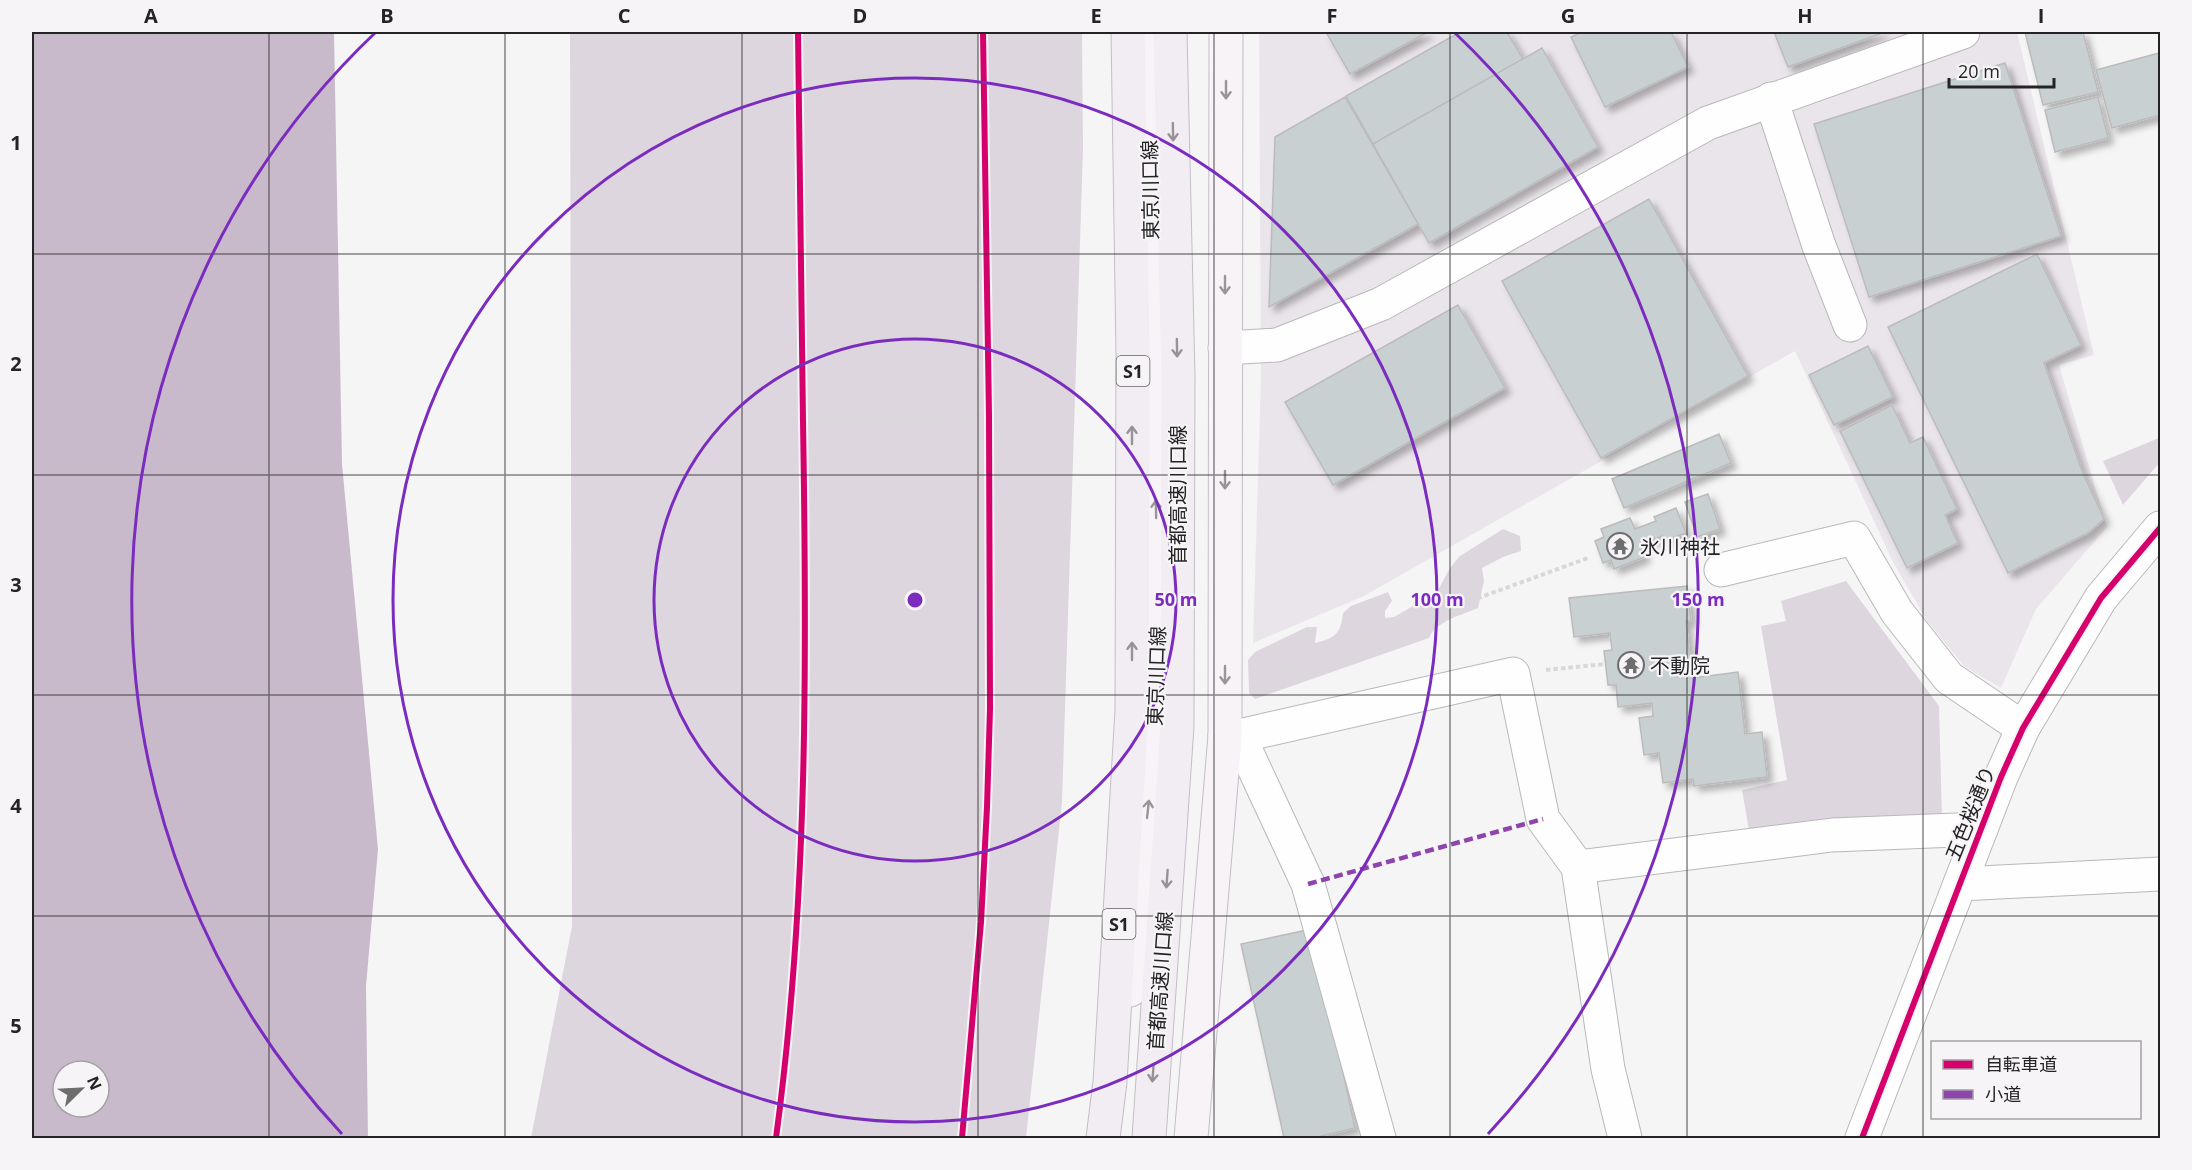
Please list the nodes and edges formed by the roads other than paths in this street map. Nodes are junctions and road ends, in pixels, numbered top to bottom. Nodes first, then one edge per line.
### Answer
1 (1128, 32) edge
2 (1146, 32) edge
3 (1170, 32) edge
4 (1226, 32) edge
5 (1963, 32) edge
6 (1771, 99) junction
7 (1850, 326) dead end
8 (1225, 348) junction
9 (2160, 528) edge
10 (1721, 570) dead end
11 (2024, 728) junction
12 (1232, 736) junction
13 (1981, 829) junction
14 (1578, 867) junction
15 (2160, 874) edge
16 (1960, 884) junction
17 (1103, 1138) edge
18 (1116, 1138) edge
19 (1149, 1138) edge
20 (1191, 1138) edge
21 (1379, 1138) edge
22 (1625, 1138) edge
23 (1862, 1138) edge

17 -> 1 highway, S1
18 -> 2 main road, 東京川口線
3 -> 19 highway, 首都高速川口線 / S1
4 -> 8 main road
5 - 6 street
6 - 7 street
6 - 8 street
8 -> 12 main road
9 - 11 street, 五色桜通り
10 - 11 street
11 - 13 street, 五色桜通り
12 - 14 street
12 - 20 main road
12 - 21 street
13 - 14 street
13 - 16 street, 五色桜通り
14 - 22 street
15 - 16 street
16 - 23 street, 五色桜通り

